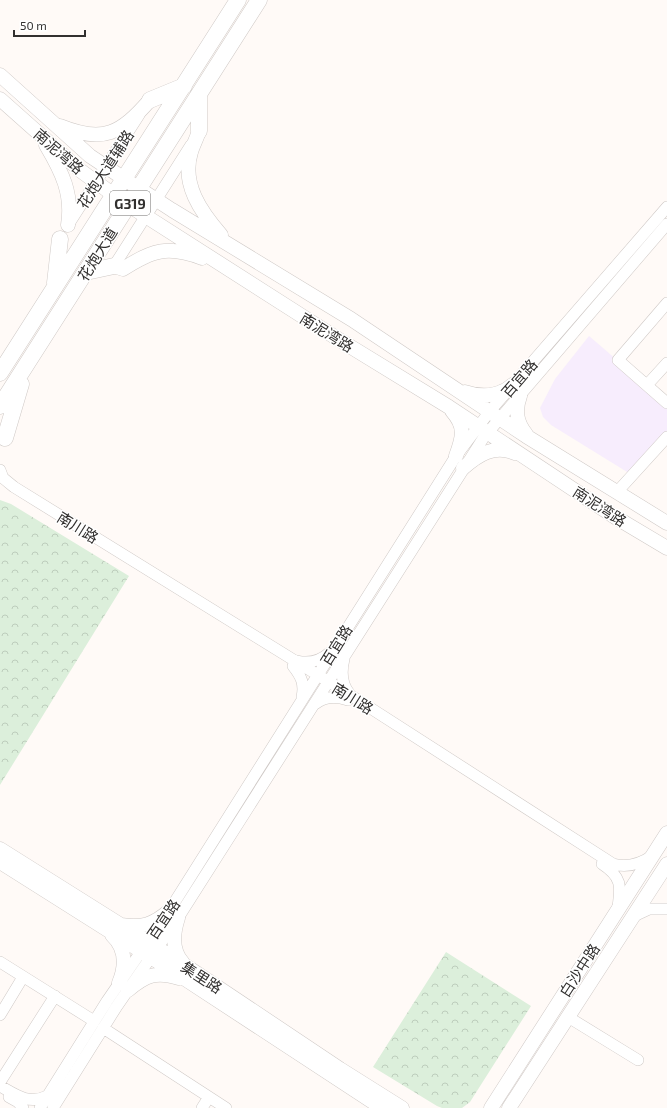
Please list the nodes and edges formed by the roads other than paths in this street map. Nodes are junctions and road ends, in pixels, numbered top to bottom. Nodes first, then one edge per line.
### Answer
1 (238, 0) edge
2 (259, 0) edge
3 (0, 75) edge
4 (184, 86) junction
5 (199, 95) junction
6 (0, 99) edge
7 (150, 100) junction
8 (50, 120) junction
9 (199, 131) junction
10 (39, 133) junction
11 (106, 167) junction
12 (124, 179) junction
13 (96, 182) junction
14 (139, 189) junction
15 (114, 195) junction
16 (156, 200) junction
17 (128, 205) junction
18 (667, 207) edge
19 (146, 216) junction
20 (667, 224) edge
21 (68, 225) junction
22 (60, 239) joint
23 (232, 247) junction
24 (114, 266) junction
25 (223, 266) junction
26 (86, 272) junction
27 (55, 287) junction
28 (667, 303) edge
29 (667, 363) edge
30 (26, 366) junction
31 (0, 373) edge
32 (647, 385) junction
33 (456, 388) junction
34 (517, 390) junction
35 (667, 403) edge
36 (446, 404) junction
37 (0, 406) edge
38 (495, 415) junction
39 (483, 429) junction
40 (528, 437) junction
41 (667, 437) edge
42 (1, 443) edge
43 (520, 455) junction
44 (456, 456) junction
45 (463, 468) junction
46 (0, 470) edge
47 (0, 488) edge
48 (617, 492) junction
49 (667, 522) edge
50 (667, 548) edge
51 (333, 650) junction
52 (345, 654) junction
53 (293, 663) junction
54 (316, 677) junction
55 (326, 684) junction
56 (350, 698) junction
57 (301, 700) junction
58 (311, 707) junction
59 (667, 833) edge
60 (0, 849) edge
61 (652, 856) junction
62 (0, 862) edge
63 (667, 864) edge
64 (667, 909) edge
65 (617, 910) junction
66 (173, 915) junction
67 (634, 916) junction
68 (114, 927) junction
69 (149, 950) junction
70 (0, 962) edge
71 (186, 973) junction
72 (23, 977) junction
73 (124, 986) junction
74 (55, 996) junction
75 (0, 1015) edge
76 (568, 1017) junction
77 (99, 1024) junction
78 (638, 1060) dead end
79 (0, 1082) edge
80 (0, 1086) edge
81 (0, 1092) edge
82 (47, 1096) junction
83 (209, 1097) junction
84 (23, 1108) edge
85 (40, 1108) edge
86 (53, 1108) edge
87 (202, 1108) edge
88 (226, 1108) edge
89 (382, 1108) edge
90 (402, 1108) edge
91 (491, 1108) edge
92 (509, 1108) edge

1 - 4 highway, 花炮大道 / G319
2 - 5 highway, 花炮大道 / G319
3 - 8 main road, 南泥湾路
4 - 7 highway
4 - 12 highway, 花炮大道 / G319
5 - 9 highway
5 - 14 highway, 花炮大道 / G319
6 - 10 main road, 南泥湾路
7 - 8 main road
7 - 11 street, 花炮大道辅路
8 - 11 main road, 南泥湾路
9 - 16 street
9 - 23 main road
10 - 13 main road, 南泥湾路
10 - 21 main road
11 - 12 main road, 南泥湾路
11 - 13 street, 花炮大道辅路
12 - 14 main road, 南泥湾路
12 - 15 highway, 花炮大道 / G319
13 - 15 main road, 南泥湾路
13 - 21 street, 花炮大道辅路
14 - 16 main road, 南泥湾路
14 - 17 highway, 花炮大道 / G319
15 - 17 main road, 南泥湾路
15 - 27 highway, 花炮大道 / G319
16 - 19 street
16 - 23 main road, 南泥湾路
17 - 19 main road, 南泥湾路
17 - 26 highway, 花炮大道 / G319
18 - 34 street, 百宜路
19 - 24 street
19 - 25 main road, 南泥湾路
20 - 34 street, 百宜路
21 - 22 street, 花炮大道辅路
22 - 27 highway
23 - 33 main road, 南泥湾路
24 - 25 main road
24 - 26 highway
25 - 36 main road, 南泥湾路
26 - 30 highway, 花炮大道 / G319
27 - 31 highway, 花炮大道 / G319
28 - 32 street
29 - 32 street
30 - 37 highway, 花炮大道 / G319
30 - 42 highway
32 - 35 street
33 - 34 main road
33 - 38 main road, 南泥湾路
34 - 38 street, 百宜路
34 - 40 main road
36 - 39 main road, 南泥湾路
36 - 44 main road
38 - 39 street, 百宜路
38 - 40 main road, 南泥湾路
39 - 43 main road, 南泥湾路
39 - 44 street, 百宜路
39 - 45 street, 百宜路
40 - 48 main road, 南泥湾路
41 - 48 street
43 - 45 main road
43 - 50 main road, 南泥湾路
44 - 51 street, 百宜路
45 - 52 street, 百宜路
46 - 53 street, 南川路
47 - 53 street, 南川路
48 - 49 main road, 南泥湾路
51 - 53 street
51 - 54 street, 百宜路
52 - 55 street, 百宜路
52 - 56 street
53 - 54 street, 南川路
53 - 57 street
54 - 55 street, 南川路
54 - 57 street, 百宜路
55 - 56 street, 南川路
55 - 58 street, 百宜路
56 - 58 street
56 - 61 street, 南川路
56 - 65 street, 南川路
57 - 66 street, 百宜路
58 - 66 street, 百宜路
59 - 61 main road, 白沙中路
60 - 68 main road, 集里路
61 - 65 main road, 白沙中路
62 - 68 main road, 集里路
63 - 67 main road, 白沙中路
64 - 67 street
65 - 91 main road, 白沙中路
66 - 68 main road
66 - 69 street, 百宜路
66 - 71 main road
67 - 76 main road, 白沙中路
68 - 69 main road, 集里路
68 - 73 main road
69 - 71 main road, 集里路
69 - 73 street, 百宜路
70 - 72 street
71 - 73 main road
71 - 89 main road, 集里路
71 - 90 main road, 集里路
72 - 74 street
72 - 75 street
73 - 77 street, 百宜路
74 - 77 street
74 - 79 street
76 - 78 street
76 - 92 main road, 白沙中路
77 - 82 street, 百宜路
77 - 83 street
77 - 86 street, 百宜路
80 - 82 street
81 - 84 street
82 - 85 street, 百宜路
83 - 87 street
83 - 88 street

